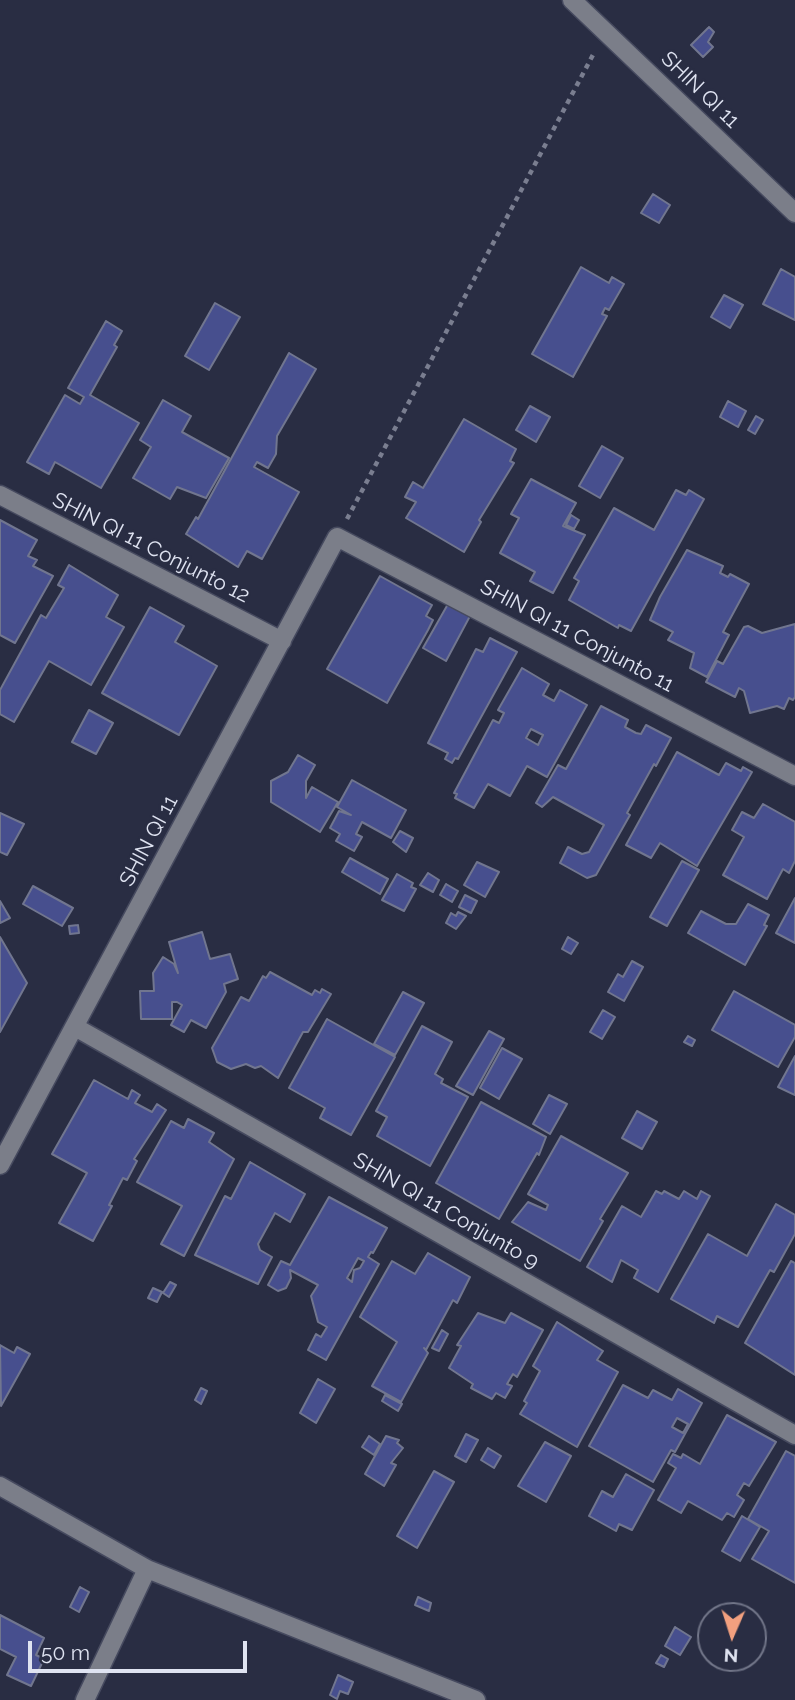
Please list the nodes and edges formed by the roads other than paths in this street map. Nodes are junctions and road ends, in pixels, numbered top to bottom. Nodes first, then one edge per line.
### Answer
1 (572, 0) edge
2 (795, 213) edge
3 (0, 495) edge
4 (337, 537) joint
5 (282, 641) junction
6 (795, 776) edge
7 (75, 1027) junction
8 (6, 1140) edge
9 (0, 1165) edge
10 (795, 1435) edge
11 (0, 1486) edge
12 (147, 1569) junction
13 (85, 1700) edge
14 (475, 1700) edge

1 - 2 street, SHIN QI 11
3 - 5 street, SHIN QI 11 Conjunto 12
4 - 5 street, SHIN QI 11
4 - 6 street, SHIN QI 11 Conjunto 11
5 - 7 street, SHIN QI 11
7 - 8 street, SHIN QI 11
7 - 10 street, SHIN QI 11 Conjunto 9
8 - 9 street, SHIN QI 11
11 - 12 street
12 - 13 street
12 - 14 street

